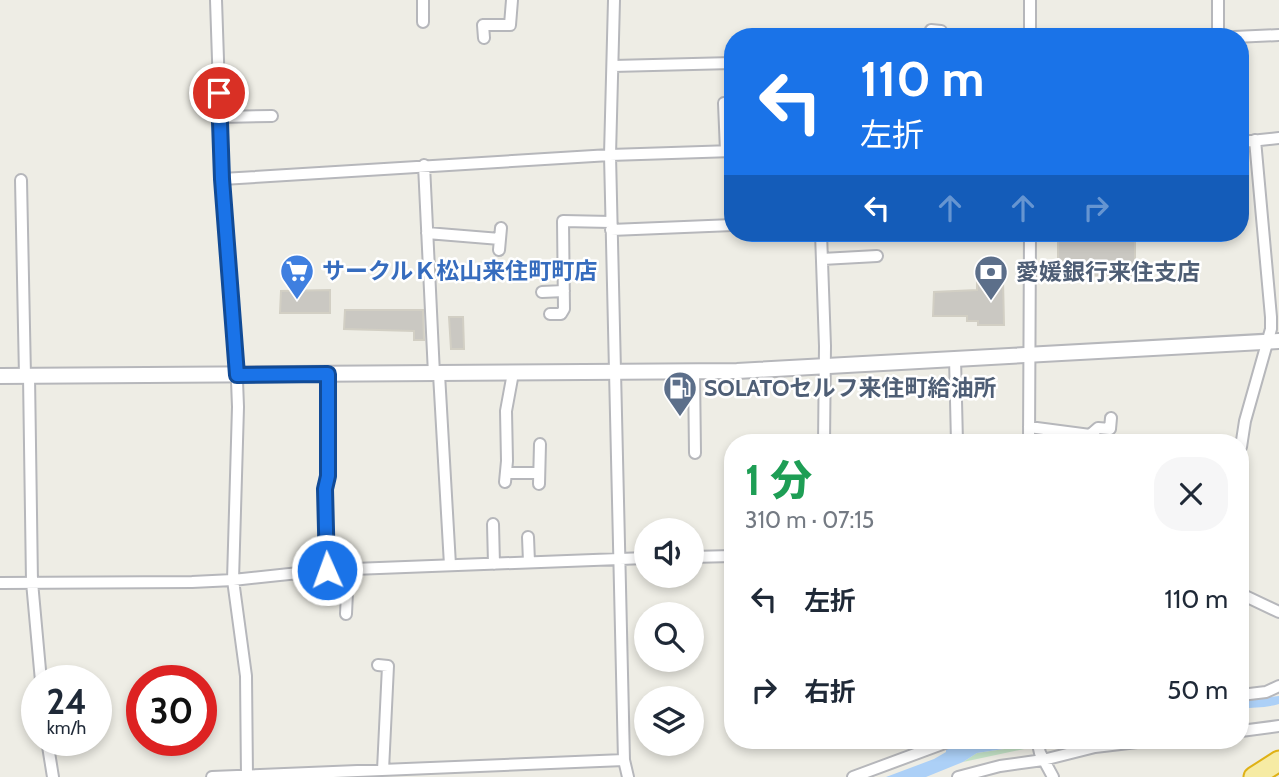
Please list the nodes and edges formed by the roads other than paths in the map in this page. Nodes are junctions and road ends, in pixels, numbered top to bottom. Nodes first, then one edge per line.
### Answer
1 (216, 0) edge
2 (423, 0) edge
3 (512, 0) edge
4 (614, 0) edge
5 (1030, 0) edge
6 (1218, 0) edge
7 (423, 22) dead end
8 (1030, 28) edge
9 (1219, 28) edge
10 (1279, 35) edge
11 (1249, 36) edge
12 (484, 38) dead end
13 (613, 66) junction
14 (724, 67) edge
15 (272, 116) dead end
16 (220, 117) junction
17 (1279, 138) edge
18 (1255, 139) junction
19 (1249, 140) edge
20 (724, 151) edge
21 (610, 155) junction
22 (424, 165) junction
23 (222, 179) junction
24 (22, 180) dead end
25 (724, 225) edge
26 (611, 226) junction
27 (427, 233) junction
28 (500, 239) dead end
29 (821, 242) edge
30 (1030, 242) edge
31 (877, 256) dead end
32 (822, 259) junction
33 (564, 291) junction
34 (542, 292) dead end
35 (550, 314) dead end
36 (1273, 342) edge
37 (1029, 354) junction
38 (955, 358) junction
39 (825, 366) junction
40 (694, 371) junction
41 (513, 373) junction
42 (616, 373) junction
43 (328, 374) junction
44 (437, 374) junction
45 (237, 375) junction
46 (0, 376) edge
47 (27, 376) junction
48 (1111, 418) dead end
49 (1029, 426) junction
50 (824, 434) edge
51 (957, 434) edge
52 (1029, 434) edge
53 (1083, 434) edge
54 (1091, 434) edge
55 (1243, 434) edge
56 (540, 444) dead end
57 (695, 453) dead end
58 (494, 524) dead end
59 (528, 537) dead end
60 (724, 556) edge
61 (704, 557) edge
62 (634, 558) edge
63 (620, 559) junction
64 (529, 562) junction
65 (494, 564) junction
66 (450, 565) junction
67 (327, 570) junction
68 (348, 570) junction
69 (233, 580) junction
70 (32, 582) junction
71 (0, 583) edge
72 (1249, 598) edge
73 (1279, 612) edge
74 (346, 614) dead end
75 (40, 665) edge
76 (378, 665) dead end
77 (1279, 686) edge
78 (1249, 694) edge
79 (1279, 726) edge
80 (1249, 730) edge
81 (929, 749) edge
82 (1040, 749) edge
83 (1084, 749) edge
84 (50, 756) edge
85 (1042, 757) junction
86 (624, 760) junction
87 (1279, 761) edge
88 (383, 770) junction
89 (247, 776) edge
90 (53, 777) edge
91 (212, 777) edge
92 (628, 777) edge
93 (853, 777) edge
94 (958, 777) edge
95 (1053, 777) edge
96 (1254, 777) edge

1 - 16 street
2 - 7 street
3 - 12 street
4 - 13 street
5 - 8 street
6 - 9 street
10 - 11 street
13 - 14 street
13 - 21 street
15 - 16 street
16 - 23 street
17 - 18 street
18 - 19 street
18 - 36 street
20 - 21 street
21 - 22 street
21 - 26 street
22 - 23 street
22 - 27 street
23 - 45 street
24 - 47 street
25 - 26 street
26 - 33 street
26 - 42 street
27 - 28 street
27 - 44 street
29 - 32 street
30 - 37 street
31 - 32 street
32 - 39 street
33 - 34 street
33 - 35 street
36 - 37 street
36 - 55 street
37 - 38 street
37 - 49 street
38 - 39 street
38 - 51 street
39 - 40 street
39 - 50 street
40 - 42 street
40 - 57 street
41 - 42 street
41 - 44 street
41 - 56 street
42 - 63 street
43 - 44 street
43 - 45 street
43 - 67 street
44 - 66 street
45 - 47 street
45 - 69 street
46 - 47 street
47 - 70 street
48 - 54 street
49 - 52 street
49 - 53 street
58 - 65 street
59 - 64 street
60 - 61 street
62 - 63 street
63 - 64 street
63 - 86 street
64 - 65 street
65 - 66 street
66 - 68 street
67 - 68 street
67 - 69 street
68 - 74 street
69 - 70 street
69 - 89 street
70 - 71 street
70 - 75 street
72 - 73 street
76 - 88 street
77 - 78 street
79 - 80 street
81 - 93 street
82 - 85 street
83 - 85 street
84 - 90 street
85 - 94 street
85 - 95 street
86 - 88 street
86 - 92 street
87 - 96 highway
88 - 89 street
89 - 91 street

